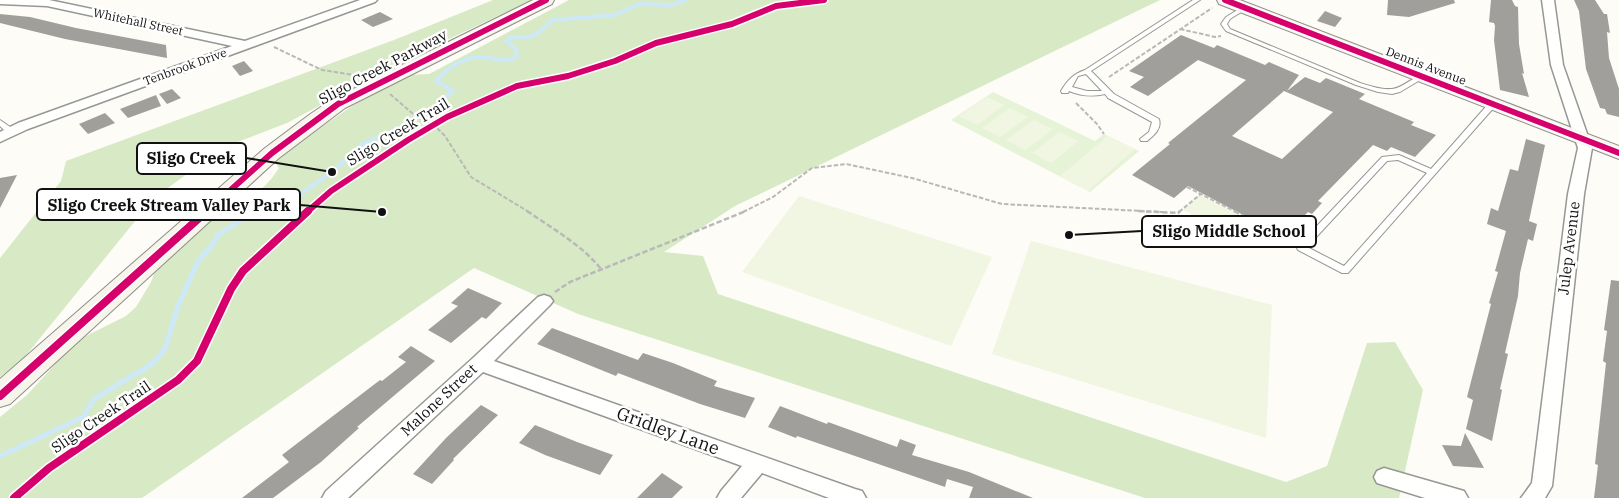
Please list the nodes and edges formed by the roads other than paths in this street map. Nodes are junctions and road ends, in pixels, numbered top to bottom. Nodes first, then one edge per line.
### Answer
1 (0, 0) edge
2 (371, 0) edge
3 (546, 0) edge
4 (1197, 0) edge
5 (1548, 0) edge
6 (1220, 3) edge
7 (1244, 8) junction
8 (245, 45) junction
9 (1087, 71) junction
10 (1422, 77) junction
11 (1107, 92) junction
12 (1493, 104) junction
13 (0, 122) edge
14 (5, 135) edge
15 (1144, 139) dead end
16 (1581, 139) junction
17 (1619, 153) edge
18 (1432, 172) junction
19 (544, 301) road end
20 (480, 363) junction
21 (0, 396) edge
22 (758, 463) junction
23 (1384, 477) dead end
24 (333, 498) edge
25 (728, 498) edge
26 (856, 498) edge
27 (1456, 498) edge
28 (1532, 498) edge

1 - 8 street, Whitehall Street
2 - 8 street, Tenbrook Drive
3 - 21 street, Sligo Creek Parkway
4 - 9 lane
5 - 16 street, Julep Avenue
6 - 7 street, Dennis Avenue
7 - 10 street, Dennis Avenue
7 - 10 lane
8 - 14 street, Tenbrook Drive
9 - 11 lane
9 - 11 lane
10 - 12 street, Dennis Avenue
11 - 15 lane
12 - 16 street, Dennis Avenue
12 - 18 lane
13 - 14 lane
16 - 17 street, Dennis Avenue
16 - 28 street, Julep Avenue
18 - 18 lane
19 - 20 street, Malone Street
20 - 22 street, Gridley Lane
20 - 24 street, Malone Street
22 - 25 street
22 - 26 street, Gridley Lane
23 - 27 street

